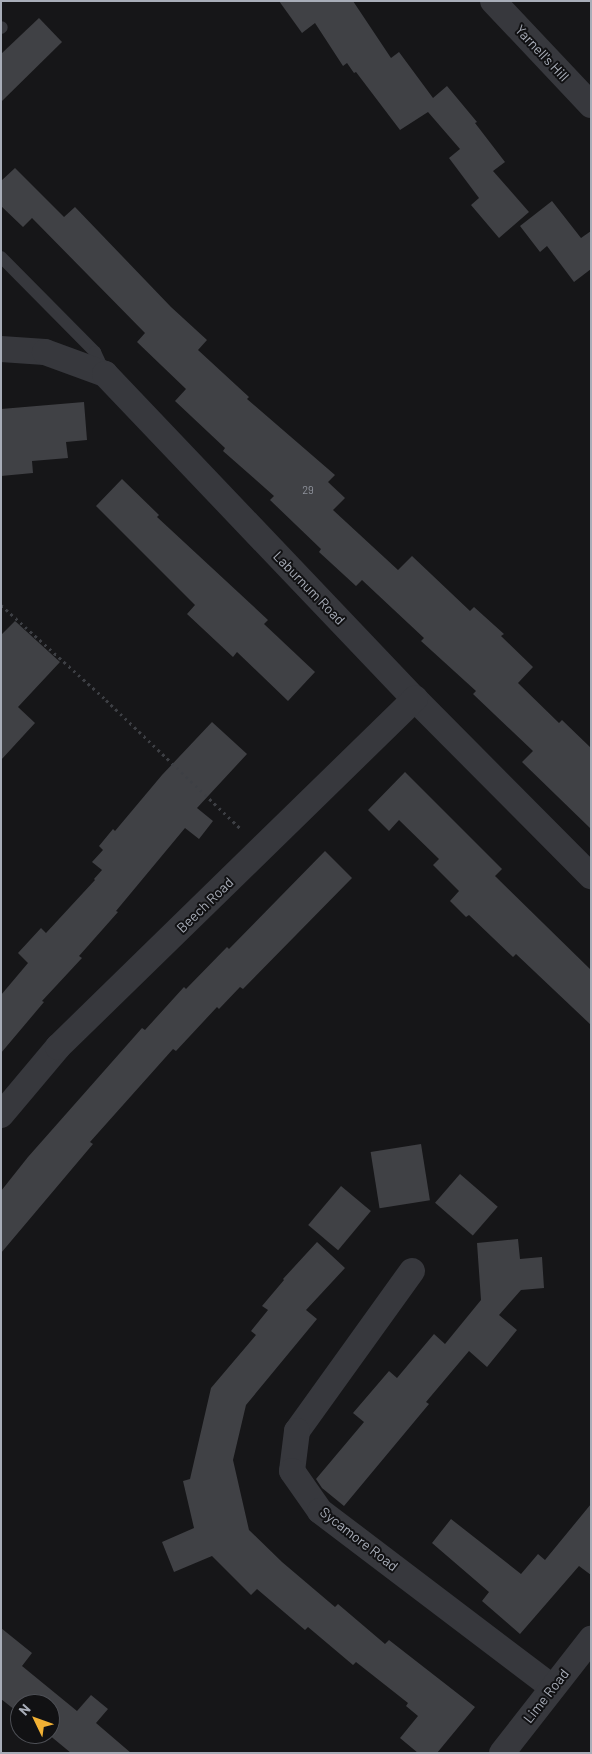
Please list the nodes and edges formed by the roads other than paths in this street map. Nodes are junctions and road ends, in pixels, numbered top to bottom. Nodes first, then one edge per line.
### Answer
1 (493, 1) edge
2 (591, 104) edge
3 (1, 257) edge
4 (1, 349) edge
5 (105, 374) junction
6 (415, 700) junction
7 (591, 876) edge
8 (1, 1115) edge
9 (412, 1271) dead end
10 (591, 1640) edge
11 (552, 1687) junction
12 (502, 1753) edge

1 - 2 street, Yarnell's Hill
3 - 5 lane
4 - 5 street, Laburnum Road
5 - 6 street, Laburnum Road
6 - 7 street, Laburnum Road
6 - 8 street, Beech Road
9 - 11 street, Sycamore Road
10 - 11 street, Lime Road
11 - 12 street, Lime Road

